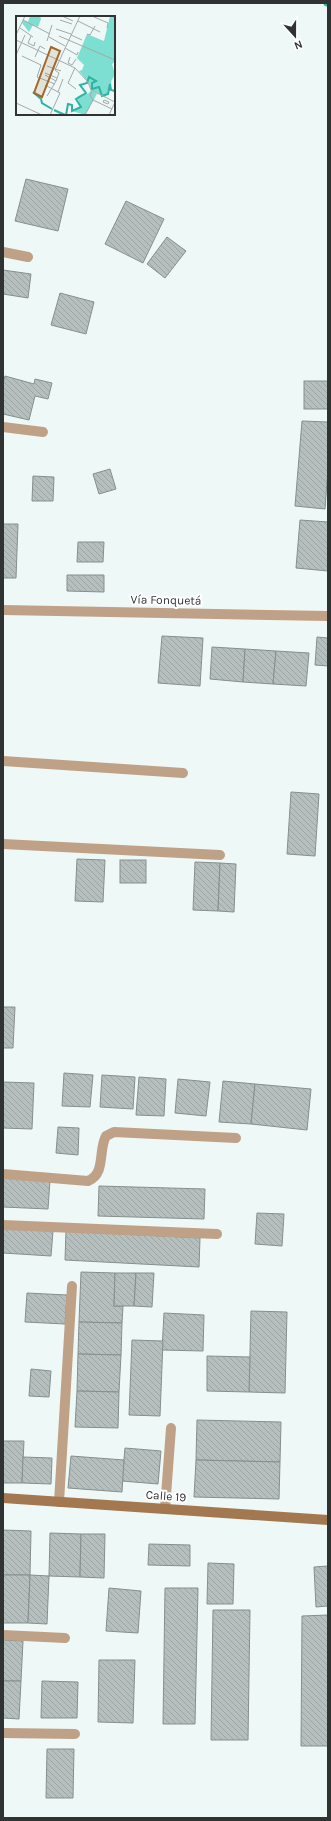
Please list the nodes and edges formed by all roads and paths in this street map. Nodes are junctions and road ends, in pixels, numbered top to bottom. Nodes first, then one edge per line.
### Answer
1 (3, 252) edge
2 (28, 257) dead end
3 (3, 427) edge
4 (44, 432) dead end
5 (3, 610) edge
6 (328, 616) edge
7 (3, 761) edge
8 (183, 773) dead end
9 (3, 844) edge
10 (220, 855) dead end
11 (236, 1138) dead end
12 (3, 1174) edge
13 (3, 1226) edge
14 (217, 1234) dead end
15 (72, 1286) dead end
16 (171, 1428) dead end
17 (3, 1498) edge
18 (60, 1502) junction
19 (165, 1509) junction
20 (328, 1520) edge
21 (3, 1634) edge
22 (65, 1638) dead end
23 (3, 1733) edge
24 (75, 1734) dead end

1 - 2 street
3 - 4 street
5 - 6 street, Vía Fonquetá
7 - 8 street
9 - 10 street
11 - 12 street
13 - 14 street
15 - 18 street
16 - 19 street
17 - 18 street, Calle 19
18 - 19 street, Calle 19
19 - 20 street, Calle 19
21 - 22 street
23 - 24 street

